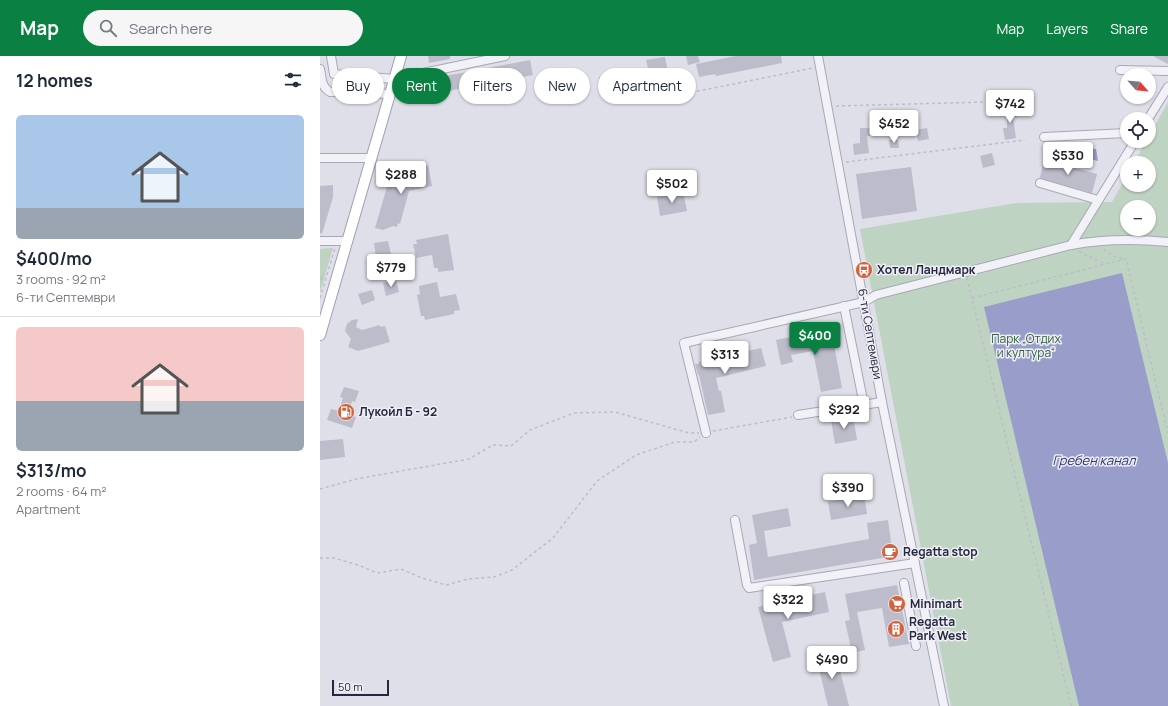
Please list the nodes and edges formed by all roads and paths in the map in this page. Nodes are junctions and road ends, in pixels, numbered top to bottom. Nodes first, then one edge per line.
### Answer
1 (331, 56) edge
2 (401, 56) edge
3 (505, 56) edge
4 (818, 56) edge
5 (820, 66) junction
6 (397, 68) edge
7 (447, 68) edge
8 (320, 69) edge
9 (1156, 71) edge
10 (1168, 71) edge
11 (392, 79) edge
12 (392, 86) edge
13 (1168, 88) edge
14 (696, 91) edge
15 (390, 94) junction
16 (1023, 101) dead end
17 (828, 106) junction
18 (1153, 112) edge
19 (1120, 133) edge
20 (1044, 137) dead end
21 (1025, 140) dead end
22 (1131, 148) edge
23 (320, 158) edge
24 (371, 158) junction
25 (838, 163) junction
26 (1040, 183) dead end
27 (1098, 200) junction
28 (320, 241) edge
29 (342, 241) junction
30 (1094, 241) junction
31 (1168, 242) edge
32 (1072, 244) junction
33 (1126, 259) junction
34 (1108, 264) junction
35 (965, 272) junction
36 (326, 277) junction
37 (320, 279) edge
38 (320, 298) edge
39 (972, 298) junction
40 (864, 302) junction
41 (844, 306) junction
42 (320, 335) edge
43 (882, 402) junction
44 (864, 405) junction
45 (798, 415) joint
46 (706, 433) junction
47 (1168, 433) edge
48 (320, 489) edge
49 (735, 520) dead end
50 (320, 558) edge
51 (915, 563) junction
52 (904, 583) dead end
53 (928, 624) junction
54 (912, 626) junction
55 (916, 646) dead end
56 (944, 706) edge
57 (1071, 706) edge

1 - 11 street
2 - 6 main road
3 - 7 street
4 - 5 street, 6-ти Септември
5 - 14 path
5 - 17 street, 6-ти Септември
8 - 15 street
9 - 10 street
12 - 15 main road
13 - 18 street
15 - 24 main road
16 - 17 path
17 - 25 street, 6-ти Септември
19 - 20 street
21 - 25 path
22 - 27 street
23 - 24 street
24 - 29 main road
25 - 40 street, 6-ти Септември
26 - 27 street
27 - 32 street
28 - 29 street
29 - 36 path
29 - 42 main road
30 - 31 street
30 - 32 street
30 - 33 path
32 - 34 path
32 - 35 street
33 - 34 path
33 - 47 path
34 - 39 path
35 - 39 path
35 - 40 street
36 - 37 path
36 - 38 path
39 - 57 path
40 - 41 street
40 - 43 street, 6-ти Септември
41 - 44 street
41 - 46 street
43 - 44 street
43 - 51 street, 6-ти Септември
44 - 45 street
45 - 46 path
46 - 48 path
46 - 50 path
49 - 51 street
51 - 53 street, 6-ти Септември
52 - 54 street
53 - 54 street
53 - 56 street, 6-ти Септември
54 - 55 street

